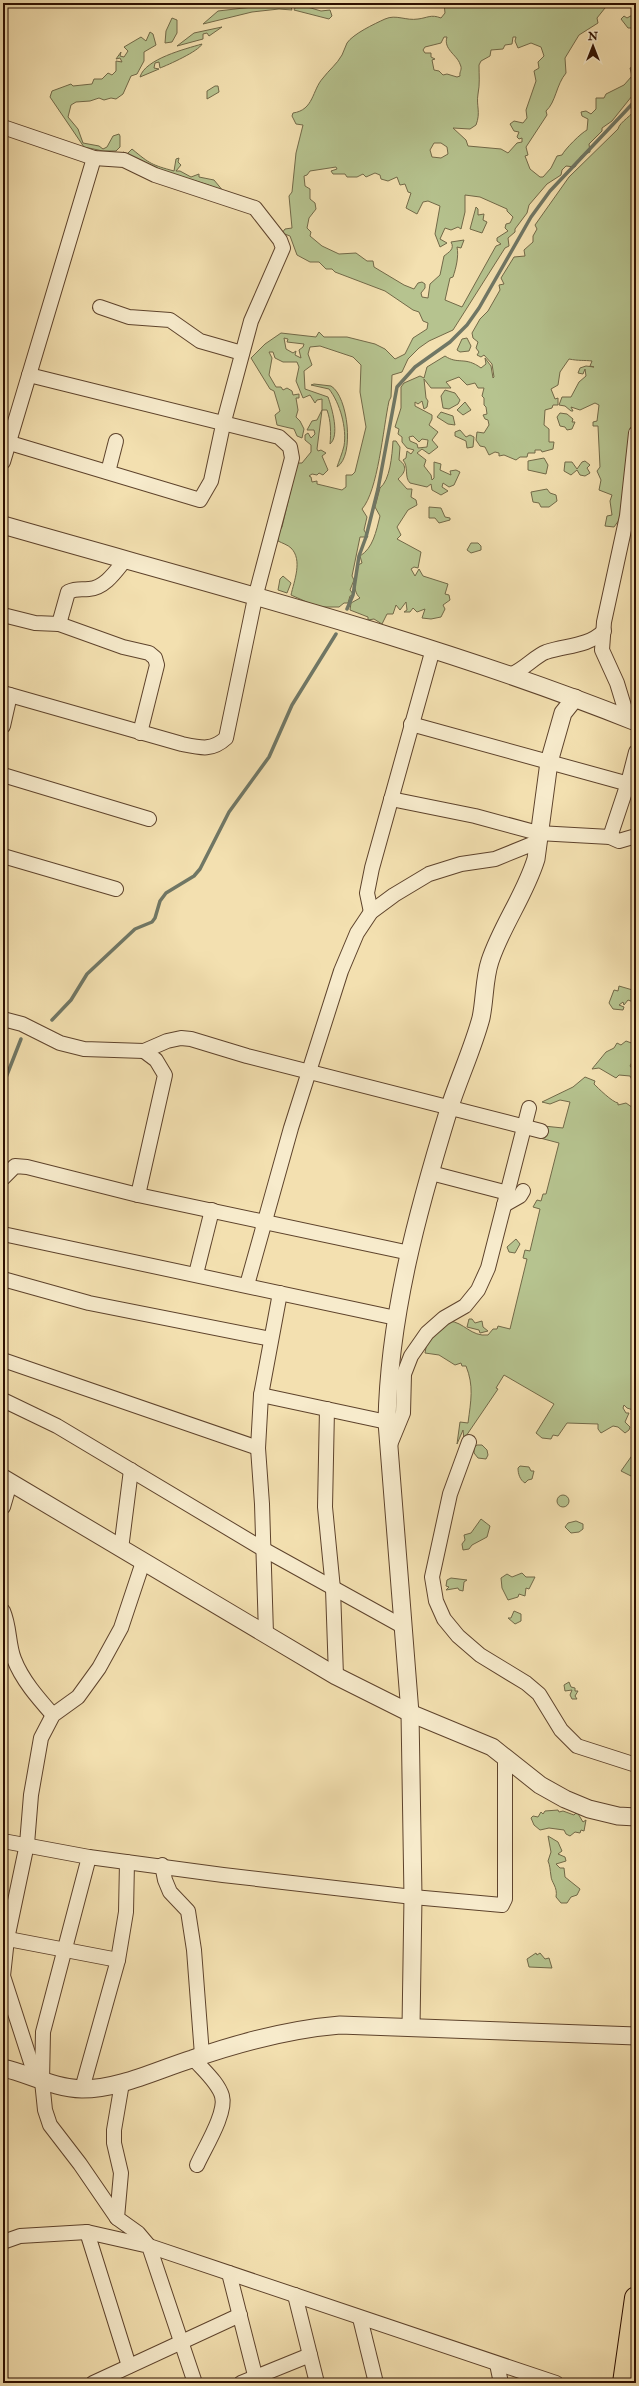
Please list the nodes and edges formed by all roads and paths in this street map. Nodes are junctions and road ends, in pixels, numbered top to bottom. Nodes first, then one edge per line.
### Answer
1 (3, 127) edge
2 (94, 158) junction
3 (100, 307) dead end
4 (242, 353) junction
5 (29, 375) junction
6 (223, 425) junction
7 (636, 432) edge
8 (116, 441) dead end
9 (10, 443) junction
10 (3, 462) edge
11 (108, 472) junction
12 (3, 525) edge
13 (125, 560) junction
14 (255, 598) junction
15 (3, 615) edge
16 (60, 624) junction
17 (604, 631) junction
18 (433, 649) junction
19 (510, 676) junction
20 (7, 694) edge
21 (575, 698) junction
22 (632, 720) edge
23 (411, 724) junction
24 (3, 726) edge
25 (140, 733) junction
26 (636, 752) edge
27 (548, 762) junction
28 (3, 775) edge
29 (632, 784) edge
30 (391, 799) junction
31 (149, 819) dead end
32 (636, 836) edge
33 (538, 837) junction
34 (610, 837) junction
35 (3, 856) edge
36 (116, 889) dead end
37 (371, 912) junction
38 (3, 1019) edge
39 (144, 1051) junction
40 (310, 1073) junction
41 (449, 1108) junction
42 (529, 1108) dead end
43 (524, 1127) junction
44 (541, 1131) dead end
45 (431, 1173) junction
46 (3, 1178) edge
47 (523, 1191) dead end
48 (138, 1195) junction
49 (506, 1199) junction
50 (212, 1210) junction
51 (264, 1221) junction
52 (3, 1234) edge
53 (410, 1253) junction
54 (196, 1274) junction
55 (3, 1279) edge
56 (247, 1285) junction
57 (280, 1293) junction
58 (396, 1318) junction
59 (271, 1339) junction
60 (3, 1360) edge
61 (261, 1395) junction
62 (3, 1400) edge
63 (327, 1409) junction
64 (388, 1422) junction
65 (469, 1442) dead end
66 (389, 1447) junction
67 (258, 1448) junction
68 (131, 1470) junction
69 (6, 1480) edge
70 (3, 1507) edge
71 (121, 1548) junction
72 (263, 1549) junction
73 (143, 1562) junction
74 (333, 1590) junction
75 (3, 1611) edge
76 (402, 1626) junction
77 (266, 1634) junction
78 (336, 1676) junction
79 (410, 1713) junction
80 (53, 1715) junction
81 (505, 1756) junction
82 (636, 1765) edge
83 (636, 1817) edge
84 (3, 1841) edge
85 (27, 1844) junction
86 (89, 1857) junction
87 (127, 1862) junction
88 (162, 1865) junction
89 (413, 1897) junction
90 (5, 1939) edge
91 (65, 1951) junction
92 (118, 1960) junction
93 (411, 2027) junction
94 (636, 2036) edge
95 (198, 2057) junction
96 (3, 2068) edge
97 (39, 2080) junction
98 (122, 2082) junction
99 (82, 2089) junction
100 (197, 2166) dead end
101 (117, 2218) junction
102 (87, 2232) junction
103 (20, 2236) junction
104 (3, 2237) edge
105 (3, 2242) edge
106 (149, 2246) junction
107 (229, 2273) junction
108 (295, 2295) junction
109 (636, 2299) edge
110 (240, 2315) junction
111 (360, 2318) junction
112 (181, 2341) junction
113 (310, 2355) junction
114 (497, 2364) junction
115 (129, 2366) junction
116 (256, 2379) edge
117 (93, 2383) edge
118 (194, 2383) edge
119 (241, 2383) edge
120 (317, 2383) edge
121 (376, 2383) edge
122 (501, 2383) edge
123 (556, 2383) edge
124 (624, 2383) edge

1 - 2 street
2 - 4 street
2 - 5 street
3 - 4 street
4 - 6 street
5 - 6 street
5 - 9 street
6 - 11 street
6 - 14 street
7 - 17 street
8 - 11 street
9 - 10 street
9 - 11 street
12 - 13 street
13 - 14 street
13 - 16 street
14 - 18 street
14 - 25 street
15 - 16 street
16 - 25 street
17 - 19 street
17 - 22 street
18 - 19 street
18 - 23 street
19 - 21 street
20 - 24 street
20 - 25 street
21 - 22 street
21 - 27 street
23 - 27 street
23 - 30 street
26 - 29 street
27 - 29 street
27 - 33 street
28 - 31 street
29 - 34 street
30 - 33 street
30 - 37 street
32 - 34 street
33 - 34 street
33 - 37 street
33 - 41 street
35 - 36 street
37 - 40 street
38 - 39 street
39 - 40 street
39 - 48 street
40 - 41 street
40 - 51 street
41 - 43 street
41 - 45 street
42 - 43 street
43 - 44 street
43 - 49 street
45 - 49 street
45 - 53 street
46 - 48 street
47 - 49 street
48 - 50 street
49 - 66 street
50 - 51 street
50 - 54 street
51 - 53 street
51 - 56 street
52 - 54 street
53 - 58 street
54 - 56 street
55 - 59 street
56 - 57 street
57 - 58 street
57 - 59 street
58 - 64 street
59 - 61 street
60 - 67 street
61 - 63 street
61 - 67 street
62 - 68 street
63 - 64 street
63 - 74 street
64 - 66 street
65 - 82 street
66 - 76 street
67 - 72 street
68 - 71 street
68 - 72 street
69 - 70 street
69 - 71 street
71 - 73 street
72 - 74 street
72 - 77 street
73 - 77 street
73 - 80 street
74 - 76 street
74 - 78 street
75 - 80 street
76 - 79 street
77 - 78 street
78 - 79 street
79 - 81 street
79 - 89 street
80 - 85 street
81 - 83 street
81 - 89 street
84 - 85 street
85 - 86 street
85 - 90 street
86 - 87 street
86 - 91 street
87 - 88 street
87 - 92 street
88 - 89 street
88 - 95 street
89 - 93 street
90 - 91 street
90 - 97 street
91 - 92 street
91 - 97 street
92 - 99 street
93 - 94 street
93 - 95 street
95 - 98 street
95 - 100 street
96 - 97 street
97 - 99 street
97 - 101 street
98 - 99 street
98 - 101 street
101 - 106 street
102 - 103 street
102 - 106 street
102 - 115 street
103 - 104 street
103 - 105 street
106 - 107 street
106 - 112 street
107 - 108 street
107 - 110 street
108 - 111 street
108 - 113 street
109 - 124 highway
110 - 112 street
110 - 116 street
111 - 114 street
111 - 121 street
112 - 115 street
112 - 118 street
113 - 116 street
113 - 120 street
114 - 122 street
114 - 123 street
115 - 117 street
116 - 119 street

